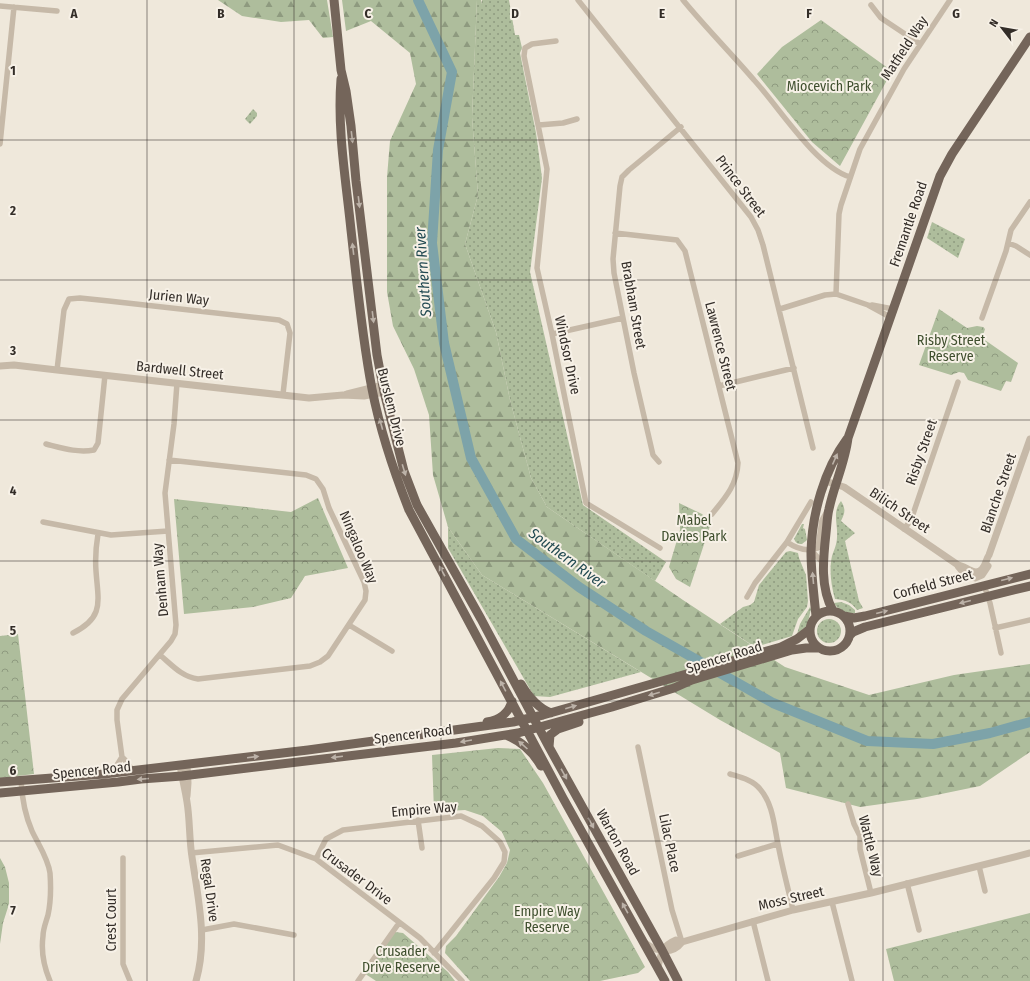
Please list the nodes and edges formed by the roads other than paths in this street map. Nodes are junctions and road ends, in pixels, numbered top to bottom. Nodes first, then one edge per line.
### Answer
1 (334, 0) edge
2 (578, 0) edge
3 (684, 0) edge
4 (950, 0) edge
5 (871, 5) dead end
6 (0, 6) edge
7 (14, 7) junction
8 (57, 11) dead end
9 (1030, 37) edge
10 (556, 41) dead end
11 (920, 44) junction
12 (341, 70) junction
13 (2, 103) edge
14 (577, 119) dead end
15 (539, 125) junction
16 (681, 127) junction
17 (0, 144) edge
18 (354, 156) junction
19 (343, 157) junction
20 (850, 177) junction
21 (1030, 202) edge
22 (615, 233) junction
23 (1008, 243) junction
24 (1030, 255) edge
25 (836, 294) junction
26 (780, 309) junction
27 (891, 313) junction
28 (623, 318) junction
29 (982, 318) dead end
30 (552, 334) junction
31 (0, 361) edge
32 (14, 365) junction
33 (0, 366) edge
34 (794, 368) junction
35 (58, 370) junction
36 (105, 375) junction
37 (958, 382) dead end
38 (177, 383) junction
39 (718, 386) junction
40 (383, 389) junction
41 (372, 391) junction
42 (283, 394) junction
43 (848, 438) junction
44 (1030, 439) edge
45 (46, 444) dead end
46 (813, 448) dead end
47 (169, 460) junction
48 (659, 462) dead end
49 (825, 481) junction
50 (836, 485) junction
51 (811, 502) dead end
52 (829, 509) junction
53 (712, 514) dead end
54 (43, 522) dead end
55 (904, 529) junction
56 (168, 531) junction
57 (98, 534) junction
58 (787, 542) junction
59 (660, 548) dead end
60 (811, 550) junction
61 (823, 563) junction
62 (958, 565) joint
63 (1030, 574) edge
64 (984, 585) junction
65 (1030, 586) edge
66 (747, 597) dead end
67 (987, 597) junction
68 (469, 599) junction
69 (833, 611) junction
70 (816, 616) junction
71 (844, 616) junction
72 (1030, 620) edge
73 (349, 625) junction
74 (995, 628) junction
75 (810, 629) junction
76 (474, 630) junction
77 (73, 633) dead end
78 (850, 635) junction
79 (819, 648) junction
80 (497, 650) junction
81 (392, 651) dead end
82 (1001, 653) dead end
83 (160, 655) junction
84 (742, 662) junction
85 (691, 677) junction
86 (634, 700) junction
87 (512, 701) junction
88 (551, 713) junction
89 (533, 717) junction
90 (522, 720) junction
91 (538, 728) junction
92 (467, 729) junction
93 (527, 730) junction
94 (504, 734) junction
95 (381, 741) junction
96 (638, 747) dead end
97 (414, 748) junction
98 (549, 748) junction
99 (122, 757) junction
100 (209, 762) junction
101 (184, 765) junction
102 (239, 769) junction
103 (134, 771) junction
104 (104, 774) junction
105 (730, 774) dead end
106 (184, 775) junction
107 (60, 777) junction
108 (21, 781) junction
109 (0, 782) edge
110 (118, 782) junction
111 (22, 792) junction
112 (0, 794) edge
113 (563, 798) junction
114 (848, 804) dead end
115 (418, 820) junction
116 (778, 844) junction
117 (603, 845) junction
118 (422, 848) dead end
119 (191, 853) junction
120 (1030, 853) edge
121 (738, 856) dead end
122 (123, 858) dead end
123 (316, 859) junction
124 (979, 866) junction
125 (908, 883) junction
126 (613, 887) junction
127 (985, 891) dead end
128 (871, 893) junction
129 (632, 895) junction
130 (832, 902) junction
131 (793, 910) junction
132 (753, 921) junction
133 (399, 923) junction
134 (634, 925) junction
135 (202, 930) junction
136 (919, 930) dead end
137 (294, 935) dead end
138 (644, 942) junction
139 (682, 942) junction
140 (662, 950) junction
141 (434, 953) junction
142 (658, 967) junction
143 (50, 981) edge
144 (130, 981) edge
145 (196, 981) edge
146 (358, 981) edge
147 (462, 981) edge
148 (665, 981) edge
149 (678, 981) edge
150 (768, 981) edge
151 (852, 981) edge

1 - 12 main road, Burslem Drive
2 - 16 street, Prince Street
3 - 20 street
4 - 11 street, Matfield Way
5 - 11 street
6 - 7 street
7 - 8 street
7 - 13 street
9 - 27 main road, Fremantle Road
10 - 15 street, Windsor Drive
11 - 20 street, Matfield Way
12 -> 18 main road, Burslem Drive
12 - 19 main road, Burslem Drive
13 - 17 street
14 - 15 street
15 - 30 street, Windsor Drive
16 - 22 street, Brabham Street
16 - 26 street, Prince Street
18 - 19 main road
18 -> 40 main road, Burslem Drive
41 -> 19 main road, Burslem Drive
20 - 25 street, Matfield Way
21 - 23 street
22 - 28 street, Brabham Street
22 - 39 street, Lawrence Street
23 - 24 street
23 - 29 street
25 - 26 street
25 - 27 street
26 - 34 street, Prince Street
27 - 43 main road, Fremantle Road
28 - 30 street
28 - 48 street, Brabham Street
30 - 59 street, Windsor Drive
31 - 32 street, Bardwell Street
32 - 33 street, Bardwell Street
32 - 35 street, Bardwell Street
34 - 39 street
34 - 46 street, Prince Street
35 - 36 street, Bardwell Street
35 - 42 street, Jurien Way
36 - 38 street, Bardwell Street
36 - 45 street
37 - 55 street, Risby Street
38 - 42 street, Bardwell Street
38 - 47 street, Denham Way
39 - 53 street, Lawrence Street
40 - 41 street, Bardwell Street
40 -> 68 main road, Burslem Drive
41 - 42 street, Bardwell Street
76 -> 41 main road, Burslem Drive
49 -> 43 main road, Fremantle Road
43 - 50 main road, Fremantle Road
44 - 62 street, Blanche Street
47 - 56 street, Denham Way
47 - 73 street, Ningaloo Way
49 - 50 street, Bilich Street
49 - 60 main road, Fremantle Road
50 - 52 main road, Fremantle Road
50 - 55 street, Bilich Street
51 - 58 street
52 - 60 street
52 - 61 main road, Fremantle Road
54 - 57 street
55 - 62 street, Bilich Street
56 - 57 street
56 - 83 street, Denham Way
57 - 77 street
58 - 60 street
58 - 66 street
60 - 61 street
70 -> 60 main road, Fremantle Road
61 - 69 main road, Fremantle Road
64 -> 63 main road, Corfield Street
64 - 67 street
71 -> 64 main road, Corfield Street
65 - 67 main road, Corfield Street
67 - 74 street
67 -> 78 main road, Corfield Street
68 - 76 main road
68 - 80 main road, Burslem Drive
69 - 70 main road
69 - 71 main road
70 - 75 main road
71 - 78 main road
72 - 74 street
73 - 81 street
73 - 83 street, Ningaloo Way
74 - 82 street
75 - 79 main road
75 - 84 main road, Spencer Road
87 -> 76 main road, Burslem Drive
78 - 79 main road
79 - 84 main road, Spencer Road
80 - 88 main road
80 - 89 main road, Burslem Drive
83 - 99 street, Denham Way
84 - 85 main road, Spencer Road
85 -> 86 main road, Spencer Road
88 -> 85 main road, Spencer Road
86 - 91 main road, Spencer Road
86 - 98 main road
87 - 90 main road, Burslem Drive
87 - 92 main road
88 - 89 main road, Spencer Road
89 - 90 main road, Spencer Road
89 - 91 main road, Warton Road
90 - 92 main road, Spencer Road
90 - 93 main road, Warton Road
91 - 93 main road, Spencer Road
91 - 98 main road, Warton Road
92 - 95 main road, Spencer Road
93 - 94 main road, Spencer Road
93 - 113 main road, Warton Road
94 -> 97 main road, Spencer Road
113 -> 94 main road
95 - 97 main road
100 -> 95 main road, Spencer Road
96 - 139 street, Lilac Place
97 -> 102 main road, Spencer Road
98 -> 117 main road, Warton Road
99 - 103 street
99 - 104 street
100 - 101 main road, Spencer Road
100 - 102 main road
101 - 103 main road, Spencer Road
101 - 106 street, Regal Drive
102 - 106 main road, Spencer Road
103 - 104 main road, Spencer Road
104 - 107 main road, Spencer Road
105 - 116 street
106 -> 110 main road, Spencer Road
106 - 119 street, Regal Drive
107 - 108 main road, Spencer Road
107 - 110 main road
108 - 109 main road, Spencer Road
108 - 111 street
110 - 111 main road, Spencer Road
111 - 112 main road, Spencer Road
111 - 143 street
113 - 126 main road, Warton Road
114 - 128 street, Wattle Way
115 - 118 street
115 - 123 street, Empire Way
115 - 141 street, Empire Way
116 - 121 street
116 - 131 street
117 - 126 main road
117 - 129 main road, Warton Road
119 - 123 street, Crusader Drive
119 - 135 street, Regal Drive
120 - 124 street, Moss Street
122 - 144 street, Crest Court
123 - 133 street, Crusader Drive
124 - 125 street, Moss Street
124 - 127 street
125 - 128 street, Moss Street
125 - 136 street
134 -> 126 main road, Warton Road
128 - 130 street, Moss Street
129 - 134 main road
129 - 140 main road, Warton Road
130 - 131 street, Moss Street
130 - 151 street
131 - 132 street, Moss Street
132 - 139 street, Moss Street
132 - 150 street
133 - 141 street, Crusader Drive
133 - 146 street
134 - 138 main road, Warton Road
135 - 137 street
135 - 145 street, Regal Drive
138 - 140 street
138 - 142 main road, Warton Road
139 - 140 street, Moss Street
140 - 142 street
140 - 149 main road, Warton Road
141 - 147 street, Crusader Drive
142 - 148 main road, Warton Road

